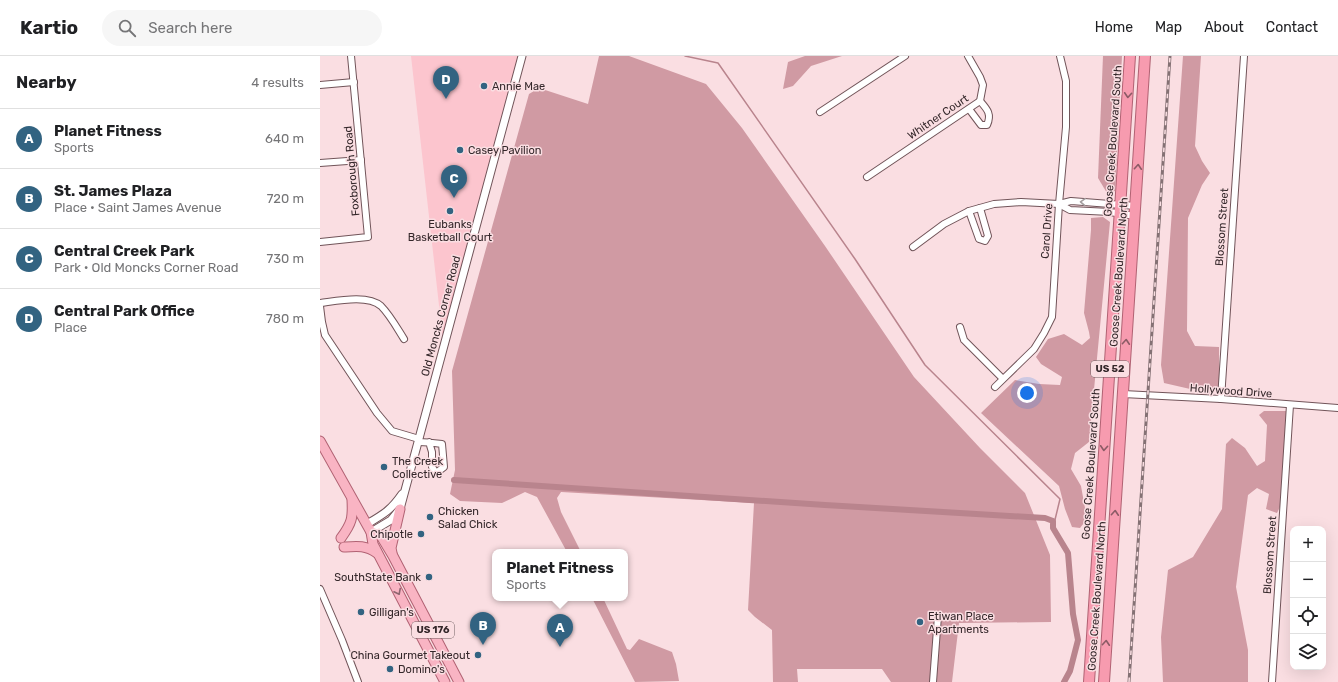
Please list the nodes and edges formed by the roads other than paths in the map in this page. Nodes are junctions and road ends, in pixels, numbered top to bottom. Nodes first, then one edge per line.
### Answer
1 (352, 56) edge
2 (522, 56) edge
3 (906, 56) edge
4 (968, 56) edge
5 (1060, 56) edge
6 (1130, 56) edge
7 (1145, 56) edge
8 (1244, 56) edge
9 (354, 82) junction
10 (320, 85) edge
11 (980, 101) junction
12 (969, 109) junction
13 (820, 112) dead end
14 (361, 160) junction
15 (320, 164) edge
16 (867, 177) dead end
17 (1059, 204) junction
18 (980, 208) junction
19 (1120, 209) junction
20 (1135, 210) junction
21 (969, 211) junction
22 (320, 242) edge
23 (913, 247) dead end
24 (320, 302) edge
25 (320, 306) edge
26 (960, 327) dead end
27 (404, 339) dead end
28 (1110, 360) junction
29 (1002, 378) junction
30 (995, 386) dead end
31 (1123, 394) junction
32 (1221, 399) junction
33 (1290, 405) junction
34 (1338, 408) edge
35 (1105, 430) junction
36 (419, 440) junction
37 (320, 441) edge
38 (429, 442) junction
39 (406, 489) junction
40 (352, 497) junction
41 (400, 509) junction
42 (369, 528) junction
43 (341, 538) dead end
44 (344, 547) dead end
45 (378, 554) junction
46 (393, 556) junction
47 (320, 589) edge
48 (938, 616) dead end
49 (358, 682) edge
50 (445, 682) edge
51 (459, 682) edge
52 (933, 682) edge
53 (1089, 682) edge
54 (1104, 682) edge
55 (1272, 682) edge

1 - 9 street, Foxborough Road
2 - 36 street, Old Moncks Corner Road
3 - 13 street
4 - 11 street, Whitner Court
5 - 17 street, Carol Drive
6 -> 19 highway, Goose Creek Boulevard South / US 52
20 -> 7 highway, Goose Creek Boulevard North / US 52
8 - 32 street, Blossom Street
9 - 10 street
9 - 14 street, Foxborough Road
11 - 12 street, Whitner Court
11 - 12 street
12 - 16 street, Whitner Court
14 - 15 street
14 - 22 street, Foxborough Road
17 - 18 street
19 -> 17 street
17 - 19 street
17 - 29 street, Carol Drive
18 - 21 street
18 - 21 street
19 - 20 street
19 - 20 street
19 - 28 highway, Goose Creek Boulevard South / US 52
31 -> 20 highway, Goose Creek Boulevard North / US 52
21 - 23 street
24 - 27 street
25 - 36 street
26 - 29 street
28 - 31 highway
28 - 35 highway, Goose Creek Boulevard South / US 52
29 - 30 street, Carol Drive
31 - 32 street, Hollywood Drive
31 - 35 highway
54 -> 31 highway, Goose Creek Boulevard North / US 52
32 - 33 street, Hollywood Drive
33 - 34 street, Hollywood Drive
33 - 55 street, Blossom Street
35 -> 53 highway, Goose Creek Boulevard South / US 52
36 - 38 street
36 - 39 street, Old Moncks Corner Road
37 - 40 main road, US 176
38 - 38 street
39 - 41 street, Old Moncks Corner Road
39 - 42 street
40 - 42 main road, US 176
40 - 43 main road
41 - 42 street
41 - 46 main road
42 - 45 main road
42 - 46 main road, US 176
44 - 45 main road
45 -> 50 main road
46 - 51 main road, US 176
47 - 49 street
48 - 52 street

